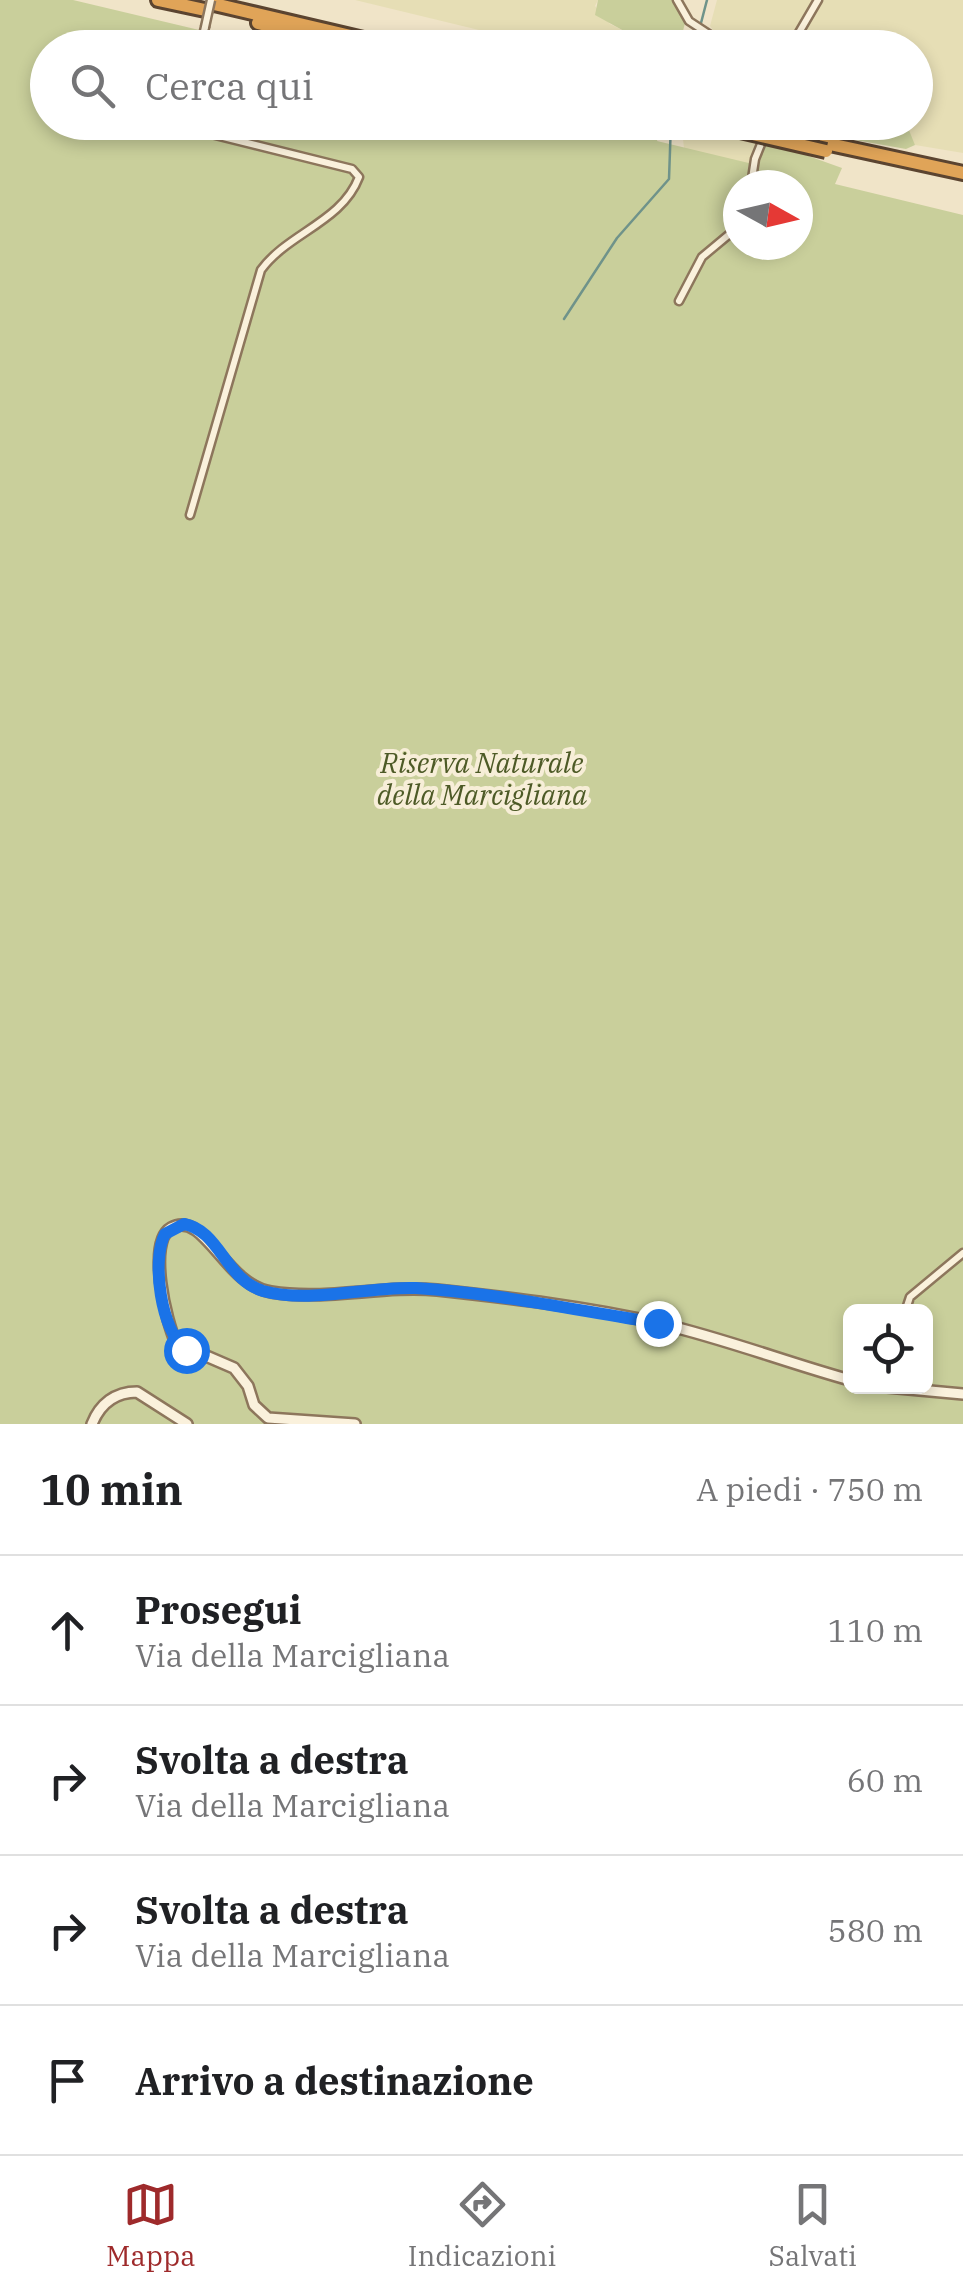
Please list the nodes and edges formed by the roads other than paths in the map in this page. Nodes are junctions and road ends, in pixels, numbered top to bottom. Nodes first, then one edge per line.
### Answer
1 (158, 0) edge
2 (677, 0) edge
3 (818, 0) edge
4 (207, 5) edge
5 (204, 30) edge
6 (293, 30) edge
7 (320, 30) edge
8 (703, 30) edge
9 (800, 30) edge
10 (235, 140) edge
11 (763, 140) edge
12 (791, 140) edge
13 (800, 140) edge
14 (825, 147) junction
15 (753, 170) edge
16 (963, 172) edge
17 (963, 181) edge
18 (723, 240) edge
19 (679, 301) dead end
20 (190, 515) dead end
21 (963, 1253) edge
22 (908, 1304) edge
23 (843, 1378) edge
24 (933, 1391) edge
25 (963, 1394) edge
26 (92, 1424) edge
27 (187, 1424) edge
28 (355, 1424) edge

1 - 4 highway
2 - 8 street
3 - 9 street
4 - 5 street, bridge
4 - 6 highway
4 - 7 highway
10 - 20 street
11 - 15 street
12 - 14 highway, bridge
13 - 14 highway
14 - 16 highway
14 - 17 highway
18 - 19 street
21 - 22 street
23 - 28 street
24 - 25 street
26 - 27 street

